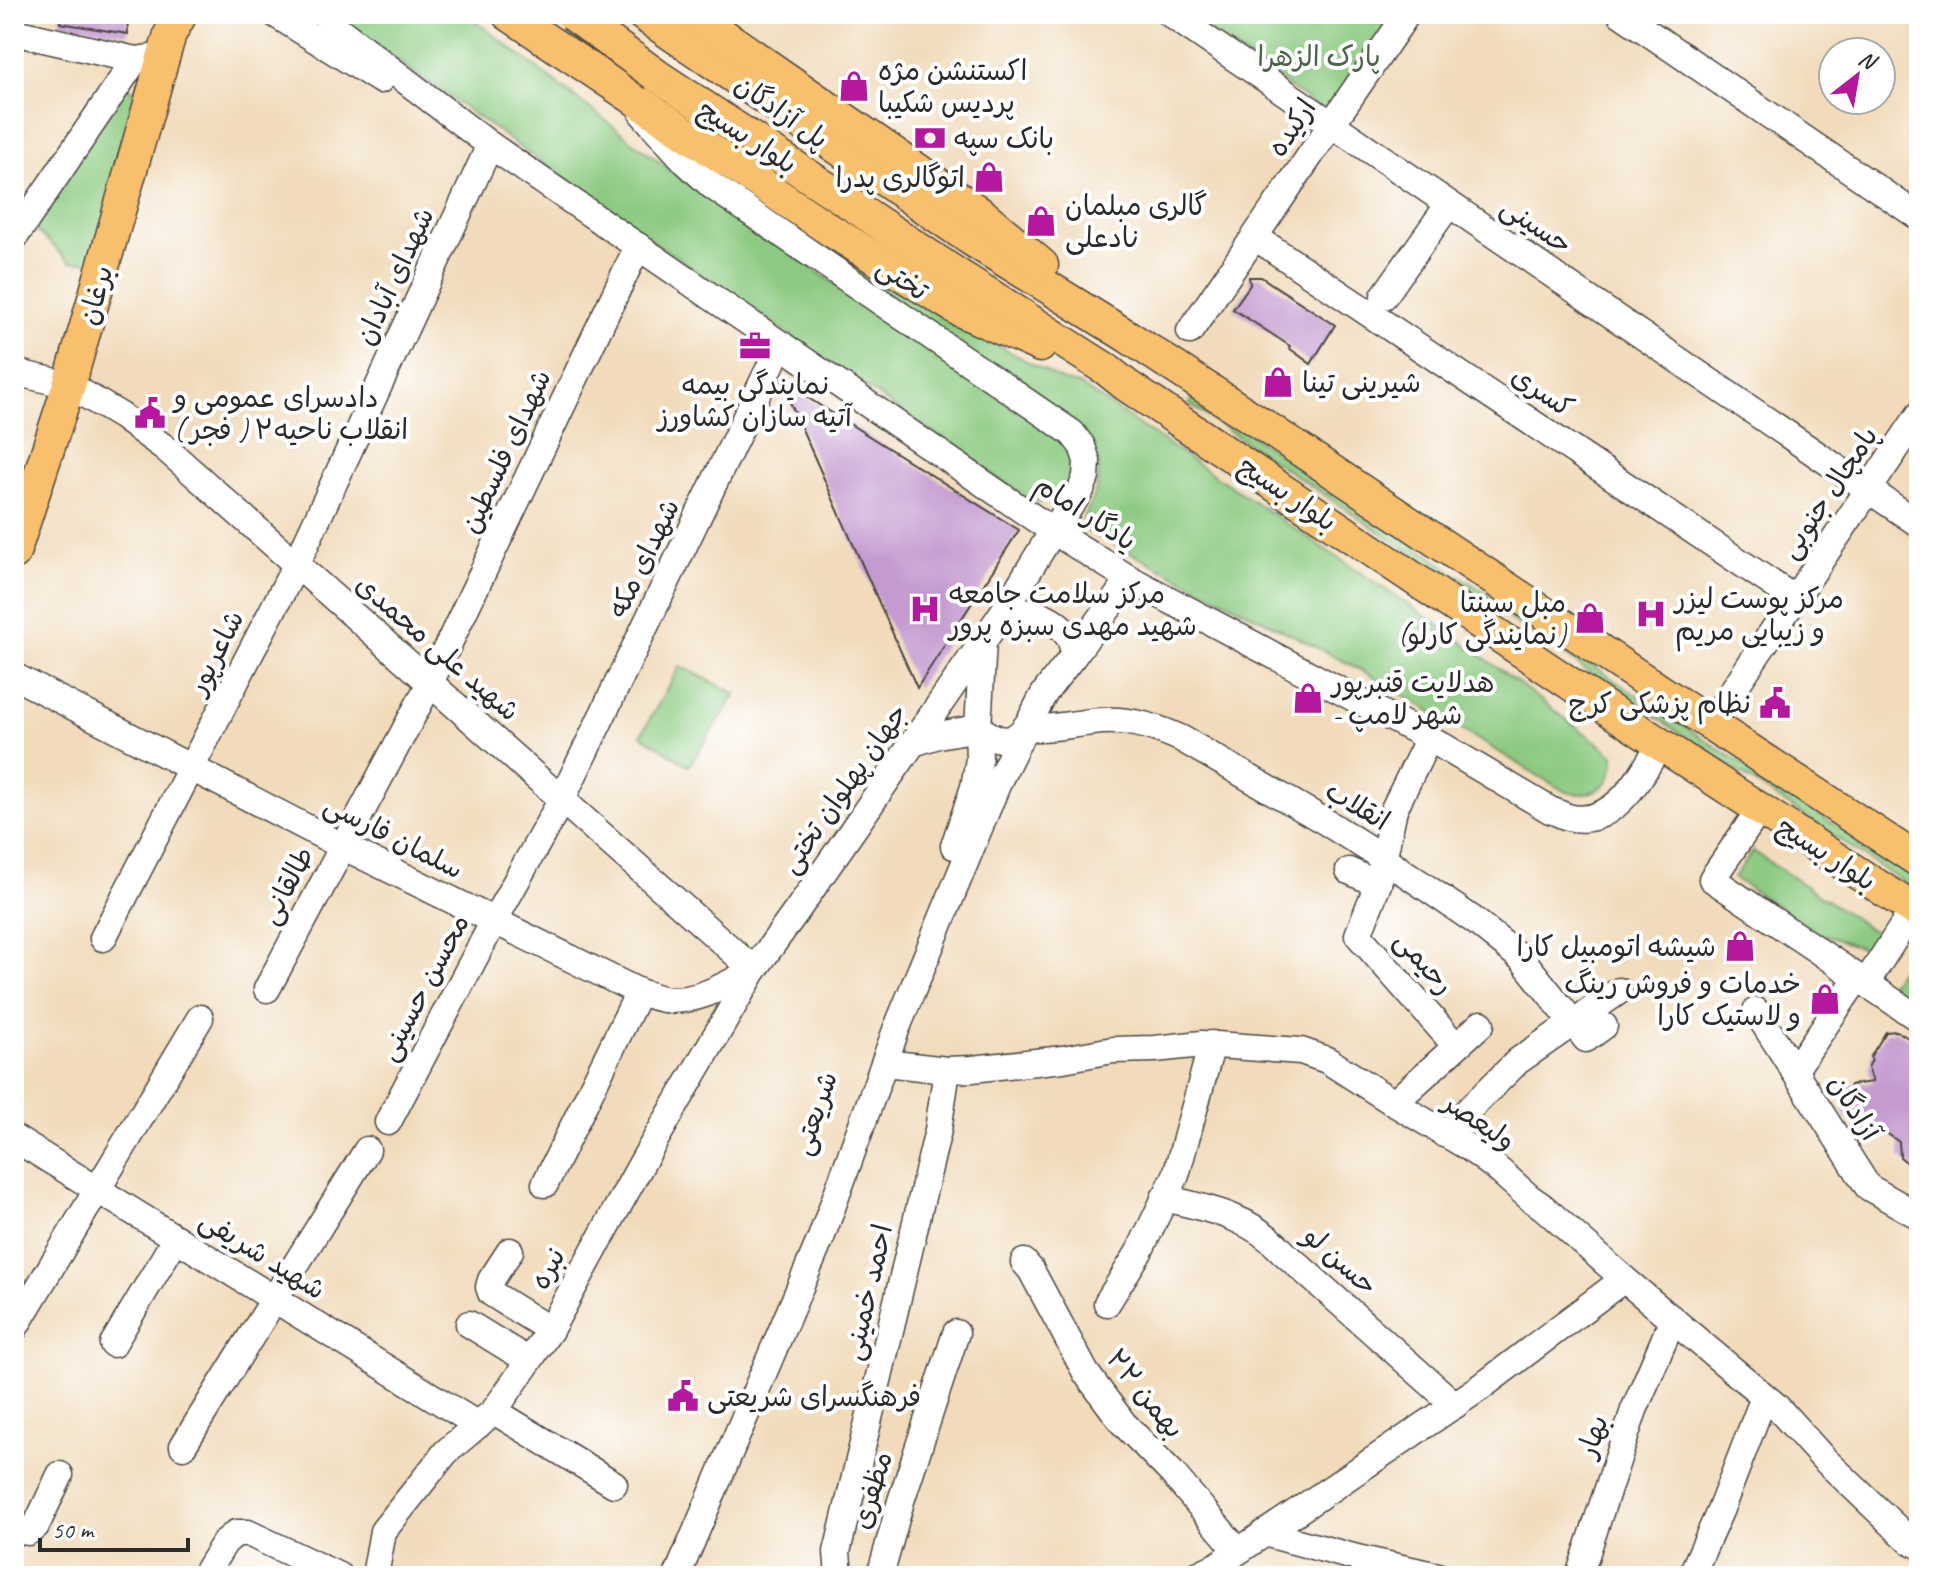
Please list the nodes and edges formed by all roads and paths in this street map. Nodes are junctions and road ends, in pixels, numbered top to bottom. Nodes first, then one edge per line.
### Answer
1 (275, 14) edge
2 (324, 14) edge
3 (508, 14) edge
4 (572, 14) edge
5 (582, 14) edge
6 (642, 14) edge
7 (693, 14) edge
8 (1170, 14) edge
9 (1407, 14) edge
10 (1621, 14) edge
11 (14, 32) edge
12 (168, 32) edge
13 (595, 74) junction
14 (623, 93) junction
15 (1332, 124) junction
16 (490, 145) junction
17 (1449, 204) junction
18 (924, 207) joint
19 (1919, 217) edge
20 (1255, 237) junction
21 (14, 238) edge
22 (638, 246) junction
23 (1384, 296) dead end
24 (1190, 331) dead end
25 (1127, 336) junction
26 (781, 344) junction
27 (14, 372) edge
28 (69, 385) junction
29 (1126, 385) junction
30 (1919, 415) edge
31 (1869, 490) junction
32 (1919, 524) edge
33 (1053, 531) junction
34 (14, 553) edge
35 (296, 565) junction
36 (1130, 579) junction
37 (1795, 599) junction
38 (1002, 614) junction
39 (983, 641) junction
40 (1074, 655) junction
41 (14, 676) edge
42 (430, 683) junction
43 (1710, 724) junction
44 (978, 728) junction
45 (1025, 728) junction
46 (1429, 738) junction
47 (913, 743) junction
48 (1660, 744) junction
49 (191, 768) junction
50 (562, 799) junction
51 (1760, 809) junction
52 (342, 846) junction
53 (1383, 858) junction
54 (1919, 861) edge
55 (1349, 871) dead end
56 (1378, 884) junction
57 (1916, 911) edge
58 (494, 921) junction
59 (103, 938) dead end
60 (754, 970) junction
61 (1862, 980) junction
62 (267, 989) dead end
63 (1619, 991) dead end
64 (639, 992) junction
65 (1756, 1011) dead end
66 (200, 1018) dead end
67 (1919, 1019) edge
68 (1574, 1022) junction
69 (1481, 1024) dead end
70 (1604, 1026) dead end
71 (1212, 1044) junction
72 (1456, 1046) junction
73 (885, 1063) junction
74 (947, 1070) junction
75 (1794, 1071) junction
76 (1394, 1103) junction
77 (388, 1122) dead end
78 (1444, 1134) junction
79 (14, 1138) edge
80 (367, 1150) dead end
81 (545, 1184) dead end
82 (98, 1189) junction
83 (1164, 1198) junction
84 (1919, 1216) edge
85 (176, 1238) junction
86 (510, 1251) dead end
87 (1024, 1262) dead end
88 (1624, 1279) junction
89 (275, 1299) junction
90 (1107, 1303) dead end
91 (1673, 1319) junction
92 (469, 1324) dead end
93 (14, 1329) edge
94 (550, 1330) junction
95 (956, 1333) dead end
96 (113, 1344) dead end
97 (529, 1361) junction
98 (1764, 1397) junction
99 (1455, 1405) junction
100 (486, 1418) junction
101 (183, 1446) dead end
102 (60, 1475) dead end
103 (614, 1484) dead end
104 (14, 1527) edge
105 (1264, 1533) junction
106 (1919, 1545) edge
107 (1217, 1567) edge
108 (381, 1575) edge
109 (204, 1576) edge
110 (339, 1576) edge
111 (663, 1576) edge
112 (677, 1576) edge
113 (839, 1576) edge
114 (880, 1576) edge
115 (1438, 1576) edge
116 (1579, 1576) edge
117 (1691, 1576) edge

1 - 16 street
2 - 16 street
3 - 13 main road
4 - 29 main road, بلوار بسیج, bridge
5 - 13 main road
6 - 18 main road, پل آزادگان
7 - 25 main road
8 - 15 street, حسینی
9 - 15 street, ارکیده
10 - 19 street
11 - 12 street
12 - 21 street
12 - 28 main road, برغان
13 - 14 main road
14 - 29 main road
14 - 33 street, تختی
15 - 17 street, حسینی
15 - 20 street, ارکیده
16 - 22 street, یادگار امام
16 - 35 street, شهدای آبادان
17 - 23 street
17 - 31 street, حسینی
18 - 25 main road, بلوار بسیج
20 - 24 street, ارکیده
20 - 37 street, کسری
22 - 26 street, یادگار امام
22 - 42 street, شهدای فلسطین
25 - 43 main road, بلوار بسیج
26 - 33 street, یادگار امام
26 - 50 street, شهدای مکه
27 - 28 street, شهید علی محمدی
28 - 34 main road, برغان
28 - 35 street, شهید علی محمدی
29 - 48 main road, بلوار بسیج
30 - 31 street, پامچال جنوبی
31 - 32 street, حسینی
31 - 37 street, پامچال جنوبی
33 - 36 street, یادگار امام
33 - 38 street
35 - 42 street, شهید علی محمدی
35 - 49 street, شاعرپور
36 - 40 street, شریعتی
36 - 46 street, یادگار امام
37 - 43 street, پامچال جنوبی
38 - 39 street, جهان پهلوان تختی
38 - 40 street
39 - 44 street, شریعتی
39 - 47 street, جهان پهلوان تختی
40 - 45 street, شریعتی
41 - 49 street, سلمان فارسی
42 - 50 street, شهید علی محمدی
42 - 52 street, طالقانی
43 - 54 main road, بلوار بسیج
44 - 45 street, انقلاب
44 - 47 street
44 - 111 street, شریعتی
45 - 53 street, انقلاب
45 - 73 street, شریعتی
46 - 48 street, یادگار امام
46 - 53 street, رحیمی
47 - 60 street, جهان پهلوان تختی
48 - 51 main road, بلوار بسیج
49 - 52 street, سلمان فارسی
49 - 59 street, شاعرپور
50 - 58 street, محسن حسینی
50 - 60 street, شهید علی محمدی
51 - 57 main road, بلوار بسیج
51 - 61 street
52 - 58 street, سلمان فارسی
52 - 62 street, طالقانی
53 - 56 street, رحیمی
53 - 68 street, انقلاب
55 - 56 street
56 - 72 street, رحیمی
57 - 61 street
58 - 64 street, سلمان فارسی
58 - 77 street, محسن حسینی
60 - 64 street, سلمان فارسی
60 - 94 street, نبره
61 - 67 street
61 - 75 street
63 - 68 street
64 - 81 street
65 - 75 street, آزادگان
66 - 82 street
68 - 70 street
68 - 78 street
69 - 72 street
71 - 74 street, ولیعصر
71 - 76 street, ولیعصر
71 - 83 street
72 - 76 street
73 - 74 street, ولیعصر
73 - 112 street, شریعتی
74 - 113 street, احمد خمینی
75 - 84 street, آزادگان
76 - 78 street, ولیعصر
78 - 88 street, ولیعصر
79 - 82 street, شهید شریفی
80 - 89 street
82 - 85 street, شهید شریفی
82 - 93 street
83 - 90 street
83 - 99 street, حسن لو
85 - 89 street, شهید شریفی
85 - 96 street
86 - 94 street
87 - 107 street, ۲۲ بهمن
88 - 91 street, ولیعصر
88 - 99 street
89 - 100 street, شهید شریفی
89 - 101 street
91 - 98 street, ولیعصر
91 - 116 street, بهار
92 - 97 street
94 - 97 street, نبره
95 - 114 street, مظفری
97 - 100 street, نبره
98 - 106 street, ولیعصر
98 - 117 street
99 - 105 street
100 - 103 street, شهید شریفی
100 - 108 street, نبره
102 - 104 street
105 - 107 street
105 - 115 street
109 - 110 street

